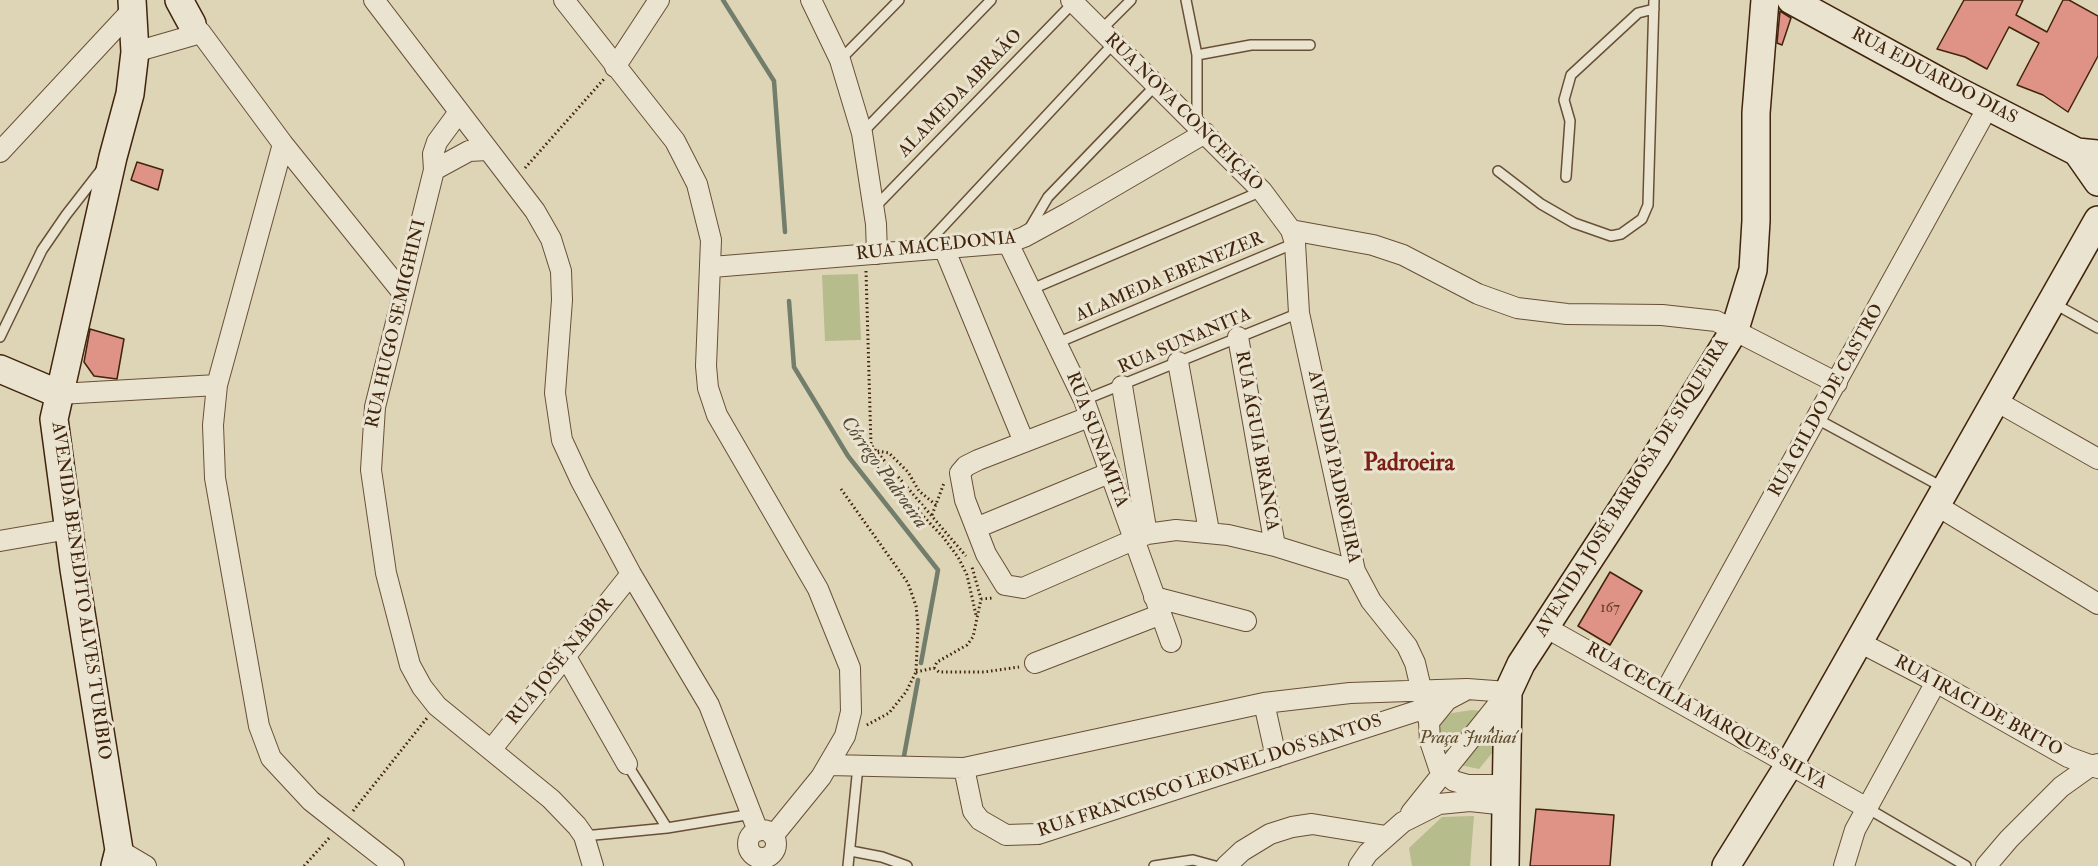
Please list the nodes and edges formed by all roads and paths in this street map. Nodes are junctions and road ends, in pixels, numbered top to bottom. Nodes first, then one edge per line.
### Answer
1 (167, 0) edge
2 (179, 0) edge
3 (374, 0) edge
4 (564, 0) edge
5 (659, 0) edge
6 (899, 0) edge
7 (991, 0) edge
8 (1131, 0) edge
9 (1186, 0) edge
10 (1765, 0) edge
11 (1791, 0) edge
12 (1072, 1) edge
13 (814, 2) edge
14 (1654, 4) edge
15 (132, 5) edge
16 (197, 28) junction
17 (1107, 37) junction
18 (1310, 45) dead end
19 (135, 52) junction
20 (1197, 56) junction
21 (840, 60) junction
22 (615, 67) junction
23 (1156, 85) junction
24 (1988, 107) junction
25 (459, 112) junction
26 (1201, 129) junction
27 (862, 133) junction
28 (283, 144) junction
29 (488, 150) junction
30 (0, 152) edge
31 (2088, 153) edge
32 (113, 157) junction
33 (434, 170) junction
34 (1498, 171) dead end
35 (1566, 177) dead end
36 (512, 182) junction
37 (2098, 182) edge
38 (1262, 191) junction
39 (873, 208) junction
40 (2098, 220) edge
41 (1293, 237) junction
42 (1016, 240) junction
43 (944, 248) junction
44 (921, 249) junction
45 (871, 254) junction
46 (712, 267) junction
47 (1032, 289) junction
48 (402, 292) junction
49 (2051, 302) junction
50 (1299, 313) junction
51 (2098, 328) edge
52 (1734, 329) junction
53 (0, 337) edge
54 (1238, 337) junction
55 (1057, 342) junction
56 (1178, 362) junction
57 (0, 369) edge
58 (1837, 383) junction
59 (217, 385) junction
60 (1122, 386) junction
61 (59, 394) junction
62 (1996, 400) junction
63 (1086, 409) junction
64 (1817, 419) junction
65 (1024, 442) junction
66 (873, 450) junction
67 (2098, 459) edge
68 (1109, 473) junction
69 (945, 477) dead end
70 (841, 489) dead end
71 (1941, 497) junction
72 (936, 505) junction
73 (932, 515) junction
74 (976, 528) junction
75 (69, 529) junction
76 (1209, 531) junction
77 (950, 535) junction
78 (944, 537) junction
79 (1140, 537) junction
80 (0, 541) edge
81 (1275, 546) junction
82 (1355, 571) junction
83 (631, 574) junction
84 (999, 597) dead end
85 (981, 599) junction
86 (2098, 604) edge
87 (1157, 606) junction
88 (976, 618) junction
89 (1245, 621) dead end
90 (1545, 627) junction
91 (1171, 642) dead end
92 (1859, 642) junction
93 (566, 657) junction
94 (1035, 663) joint
95 (934, 668) junction
96 (916, 672) junction
97 (1936, 682) junction
98 (1467, 689) junction
99 (1381, 692) junction
100 (1508, 693) junction
101 (1664, 694) junction
102 (1264, 703) junction
103 (437, 706) junction
104 (1426, 707) junction
105 (1383, 720) junction
106 (845, 736) junction
107 (491, 750) junction
108 (1276, 757) junction
109 (627, 764) joint
110 (828, 765) junction
111 (1789, 765) junction
112 (858, 766) junction
113 (2095, 766) edge
114 (964, 768) junction
115 (1443, 774) junction
116 (1508, 795) junction
117 (1867, 808) junction
118 (1403, 822) junction
119 (340, 826) junction
120 (761, 827) junction
121 (667, 828) junction
122 (584, 836) junction
123 (1386, 836) junction
124 (851, 851) junction
125 (117, 858) edge
126 (758, 862) edge
127 (146, 866) edge
128 (304, 866) edge
129 (394, 866) edge
130 (593, 866) edge
131 (848, 866) edge
132 (907, 866) edge
133 (1154, 866) edge
134 (1215, 866) edge
135 (1226, 866) edge
136 (1359, 866) edge
137 (1505, 866) edge
138 (1726, 866) edge
139 (1844, 866) edge
140 (1966, 866) edge
141 (1986, 866) edge

1 - 16 street
2 - 16 main road
3 - 25 street
4 - 22 street
5 - 22 street
6 - 21 lane
7 - 27 lane
8 - 17 lane
9 - 20 lane
10 - 52 main road, AVENIDA JOSÉ BARBOSA DE SIQUEIRA
11 - 24 main road, RUA EDUARDO DIAS
12 - 17 street, RUA NOVA CONCEIÇÃO
12 - 39 lane, ALAMEDA ABRAÃO
13 - 21 street
14 - 34 lane
14 - 35 lane
15 - 19 main road, AVENIDA BENEDITO ALVES TURÍBIO
15 - 30 street
16 - 19 street
16 - 28 street
17 - 23 street, RUA NOVA CONCEIÇÃO
17 - 44 lane
18 - 20 lane
19 - 32 main road, AVENIDA BENEDITO ALVES TURÍBIO
20 - 26 lane
21 - 27 street
22 - 36 path
22 - 46 street
23 - 26 street, RUA NOVA CONCEIÇÃO
23 - 42 lane
24 - 31 main road, RUA EDUARDO DIAS
24 - 58 street, RUA GILDO DE CASTRO
25 - 29 street
25 - 33 street, RUA HUGO SEMIGHINI
26 - 38 street, RUA NOVA CONCEIÇÃO
26 - 42 street, RUA MACEDONIA
27 - 39 street
28 - 48 street
28 - 59 street
29 - 33 street
29 - 36 street
31 - 37 main road, RUA EDUARDO DIAS
32 - 53 lane
32 - 61 main road, AVENIDA BENEDITO ALVES TURÍBIO
33 - 48 street, RUA HUGO SEMIGHINI
36 - 83 street
38 - 41 street, RUA NOVA CONCEIÇÃO
38 - 47 lane
39 - 45 street
40 - 49 main road
41 - 50 street, AVENIDA PADROEIRA
41 - 52 street
41 - 55 lane, ALAMEDA EBENEZER
42 - 43 street, RUA MACEDONIA
42 - 47 street, RUA SUNAMITA
43 - 44 street, RUA MACEDONIA
43 - 65 street
44 - 45 street, RUA MACEDONIA
45 - 46 street, RUA MACEDONIA
45 - 66 path
46 - 106 street
47 - 55 street, RUA SUNAMITA
48 - 103 street, RUA HUGO SEMIGHINI
49 - 51 lane
49 - 62 main road
50 - 54 lane, RUA SUNANITA
50 - 82 street, AVENIDA PADROEIRA
52 - 58 street
52 - 90 main road, AVENIDA JOSÉ BARBOSA DE SIQUEIRA
54 - 56 lane, RUA SUNANITA
54 - 81 street, RUA ÁGUIA BRANCA
55 - 63 street, RUA SUNAMITA
56 - 60 lane, RUA SUNANITA
56 - 76 street
57 - 61 main road
58 - 64 street, RUA GILDO DE CASTRO
59 - 61 street
59 - 119 street
60 - 63 lane, RUA SUNANITA
60 - 79 street
61 - 75 main road, AVENIDA BENEDITO ALVES TURÍBIO
62 - 67 street
62 - 71 main road
63 - 65 street
63 - 68 street, RUA SUNAMITA
64 - 71 lane
64 - 101 street, RUA GILDO DE CASTRO
65 - 74 street
66 - 72 path
66 - 73 path
66 - 78 path
68 - 74 street
68 - 79 street, RUA SUNAMITA
69 - 72 path
70 - 96 path
71 - 86 street
71 - 92 main road
72 - 73 path
73 - 77 path
74 - 79 street
75 - 80 street
75 - 125 main road, AVENIDA BENEDITO ALVES TURÍBIO
76 - 79 street
76 - 81 street
77 - 78 path
77 - 85 path
78 - 88 path
79 - 87 street, RUA SUNAMITA
81 - 82 street
82 - 104 street, AVENIDA PADROEIRA
83 - 93 street, RUA JOSÉ NABOR
83 - 120 street
84 - 85 path
85 - 88 path
87 - 89 street
87 - 91 street, RUA SUNAMITA
87 - 94 street
88 - 95 path
90 - 100 main road, AVENIDA JOSÉ BARBOSA DE SIQUEIRA
90 - 101 street, RUA CECÍLIA MARQUES SILVA
92 - 97 street, RUA IRACI DE BRITO
92 - 111 main road
93 - 107 street, RUA JOSÉ NABOR
93 - 109 street
94 - 95 path
95 - 96 path
96 - 106 path
97 - 113 street, RUA IRACI DE BRITO
97 - 117 street
98 - 100 street
98 - 104 street, RUA FRANCISCO LEONEL DOS SANTOS
98 - 104 street
99 - 102 street, RUA FRANCISCO LEONEL DOS SANTOS
99 - 104 street, RUA FRANCISCO LEONEL DOS SANTOS
99 - 105 street
100 - 115 street
100 - 116 main road, AVENIDA JOSÉ BARBOSA DE SIQUEIRA
101 - 111 street, RUA CECÍLIA MARQUES SILVA
102 - 108 street
102 - 114 street, RUA FRANCISCO LEONEL DOS SANTOS
103 - 107 street, RUA HUGO SEMIGHINI
103 - 119 path
104 - 105 street, RUA FRANCISCO LEONEL DOS SANTOS
104 - 115 street
105 - 108 street, RUA FRANCISCO LEONEL DOS SANTOS
106 - 110 street
107 - 122 street, RUA HUGO SEMIGHINI
108 - 114 street, RUA FRANCISCO LEONEL DOS SANTOS
109 - 121 lane
110 - 112 street, RUA FRANCISCO LEONEL DOS SANTOS
110 - 120 street
111 - 117 street, RUA CECÍLIA MARQUES SILVA
111 - 138 main road
112 - 114 street, RUA FRANCISCO LEONEL DOS SANTOS
112 - 124 lane
113 - 141 street
115 - 116 street
115 - 118 street
116 - 118 street
116 - 137 main road, AVENIDA JOSÉ BARBOSA DE SIQUEIRA
117 - 139 street
117 - 140 lane
118 - 123 street
119 - 128 path
119 - 129 street
120 - 121 lane
120 - 126 street
121 - 122 lane
122 - 130 street, RUA HUGO SEMIGHINI
123 - 135 street
123 - 136 street
124 - 131 lane
124 - 132 lane
125 - 127 street
133 - 134 lane

